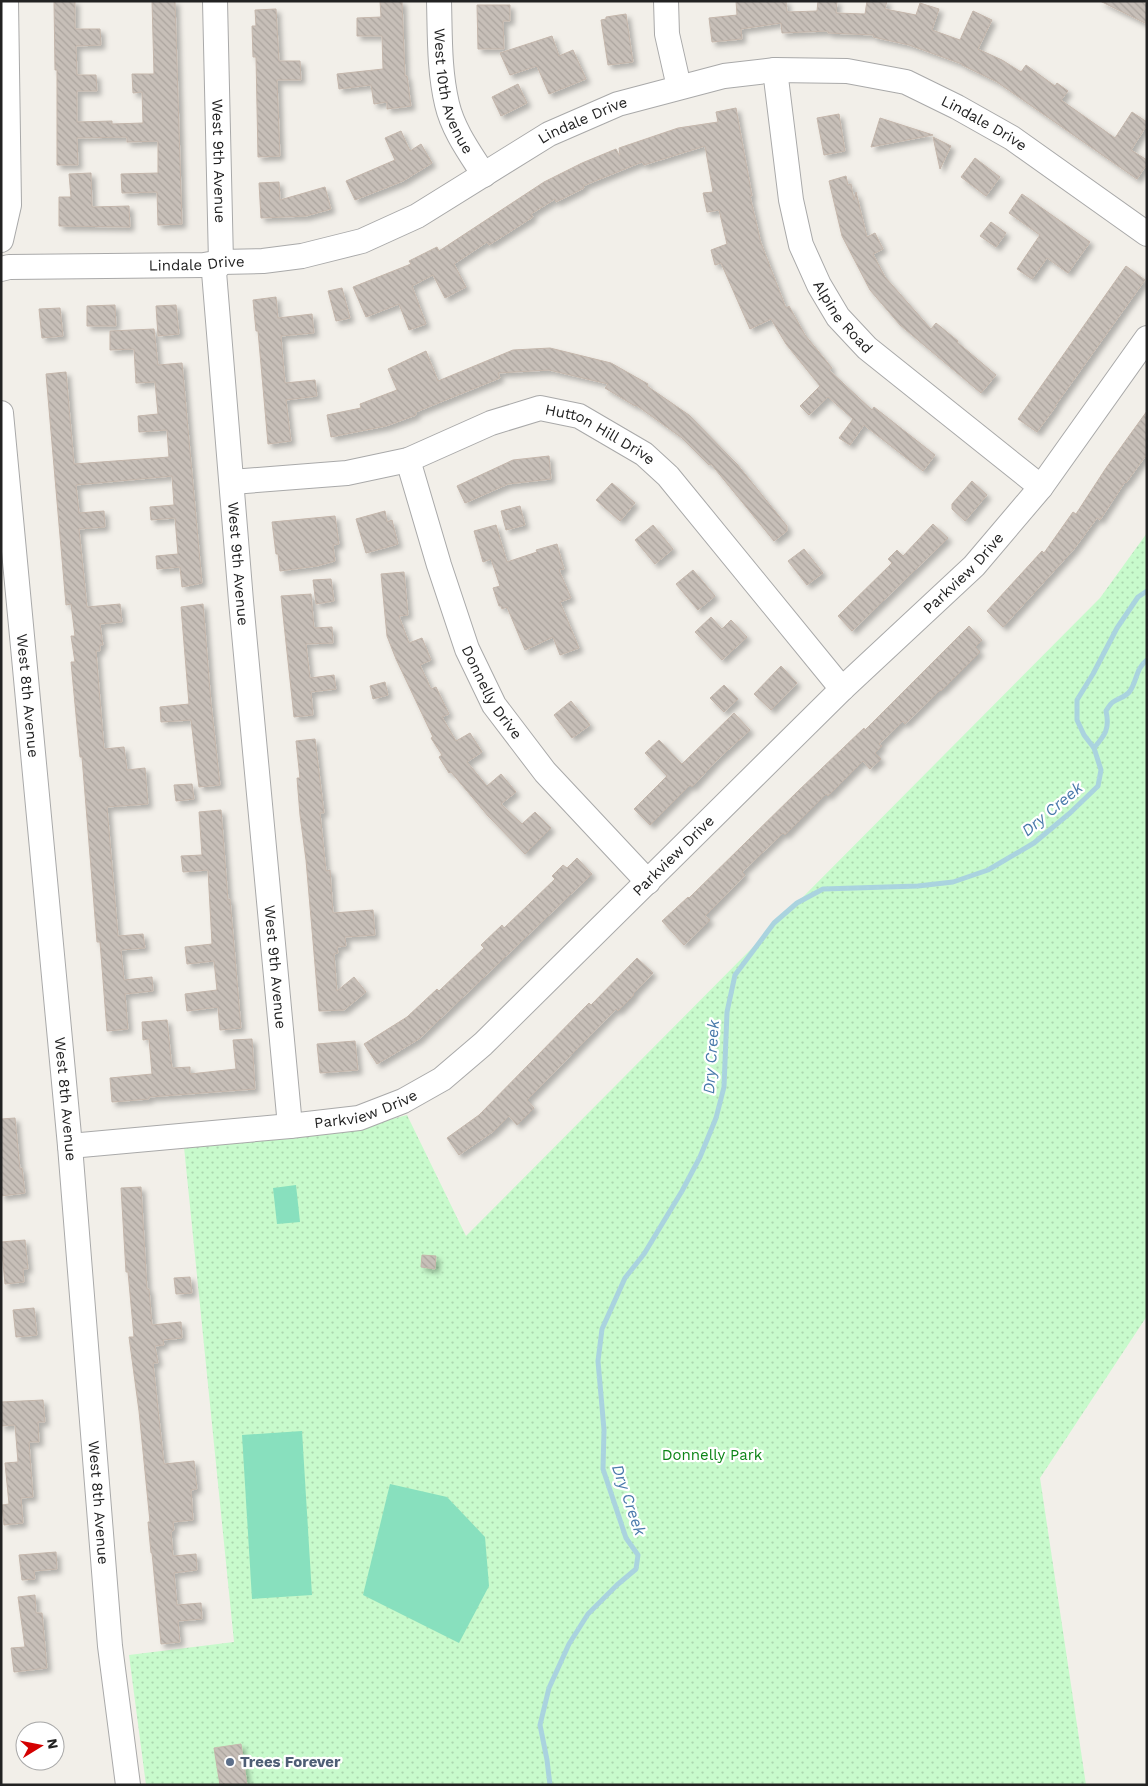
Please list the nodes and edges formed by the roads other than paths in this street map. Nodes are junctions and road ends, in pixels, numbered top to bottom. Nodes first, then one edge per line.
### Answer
1 (6, 1) edge
2 (215, 1) edge
3 (439, 1) edge
4 (666, 1) edge
5 (775, 70) junction
6 (679, 87) junction
7 (484, 175) junction
8 (1147, 234) edge
9 (1, 240) edge
10 (221, 262) junction
11 (1, 268) edge
12 (1147, 338) edge
13 (1, 414) edge
14 (408, 460) junction
15 (232, 482) junction
16 (1041, 487) junction
17 (842, 689) junction
18 (648, 882) junction
19 (290, 1126) junction
20 (70, 1146) junction
21 (128, 1785) edge

1 - 9 street
2 - 10 street, West 9th Avenue
3 - 7 street, West 10th Avenue
4 - 6 street
5 - 6 street, Lindale Drive
5 - 8 street, Lindale Drive
5 - 16 street, Alpine Road
6 - 7 street, Lindale Drive
7 - 10 street, Lindale Drive
10 - 11 street, Lindale Drive
10 - 15 street, West 9th Avenue
12 - 16 street, Parkview Drive
13 - 20 street, West 8th Avenue
14 - 15 street, Hutton Hill Drive
14 - 17 street, Hutton Hill Drive
14 - 18 street, Donnelly Drive
15 - 19 street, West 9th Avenue
16 - 17 street, Parkview Drive
17 - 18 street, Parkview Drive
18 - 19 street, Parkview Drive
19 - 20 street, Parkview Drive
20 - 21 street, West 8th Avenue

